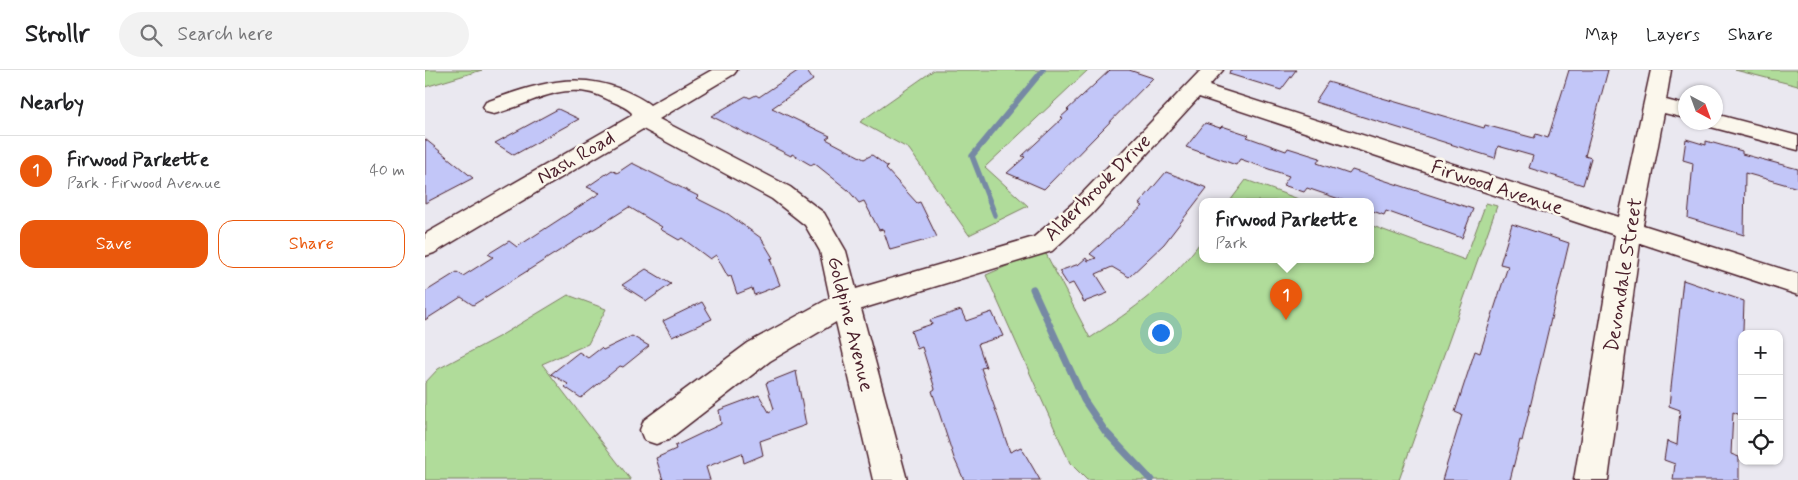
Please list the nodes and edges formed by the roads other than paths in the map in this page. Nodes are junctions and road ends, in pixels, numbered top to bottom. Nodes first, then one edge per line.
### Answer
1 (727, 70) edge
2 (1213, 70) edge
3 (1661, 70) edge
4 (1196, 89) junction
5 (1655, 104) junction
6 (494, 106) dead end
7 (1678, 110) edge
8 (642, 119) junction
9 (1723, 122) edge
10 (1798, 143) edge
11 (1629, 231) junction
12 (425, 246) edge
13 (1798, 285) edge
14 (845, 303) junction
15 (656, 430) dead end
16 (890, 480) edge
17 (1591, 480) edge

1 - 8 street, Nash Road
2 - 4 street, Alderbrook Drive
3 - 5 street, Devondale Street
4 - 11 street, Firwood Avenue
4 - 14 street, Alderbrook Drive
5 - 7 street
5 - 11 street, Devondale Street
6 - 8 street
8 - 12 street, Nash Road
8 - 14 street, Goldpine Avenue
9 - 10 street
11 - 13 street, Firwood Avenue
11 - 17 street, Devondale Street
14 - 15 street, Alderbrook Drive
14 - 16 street, Goldpine Avenue

